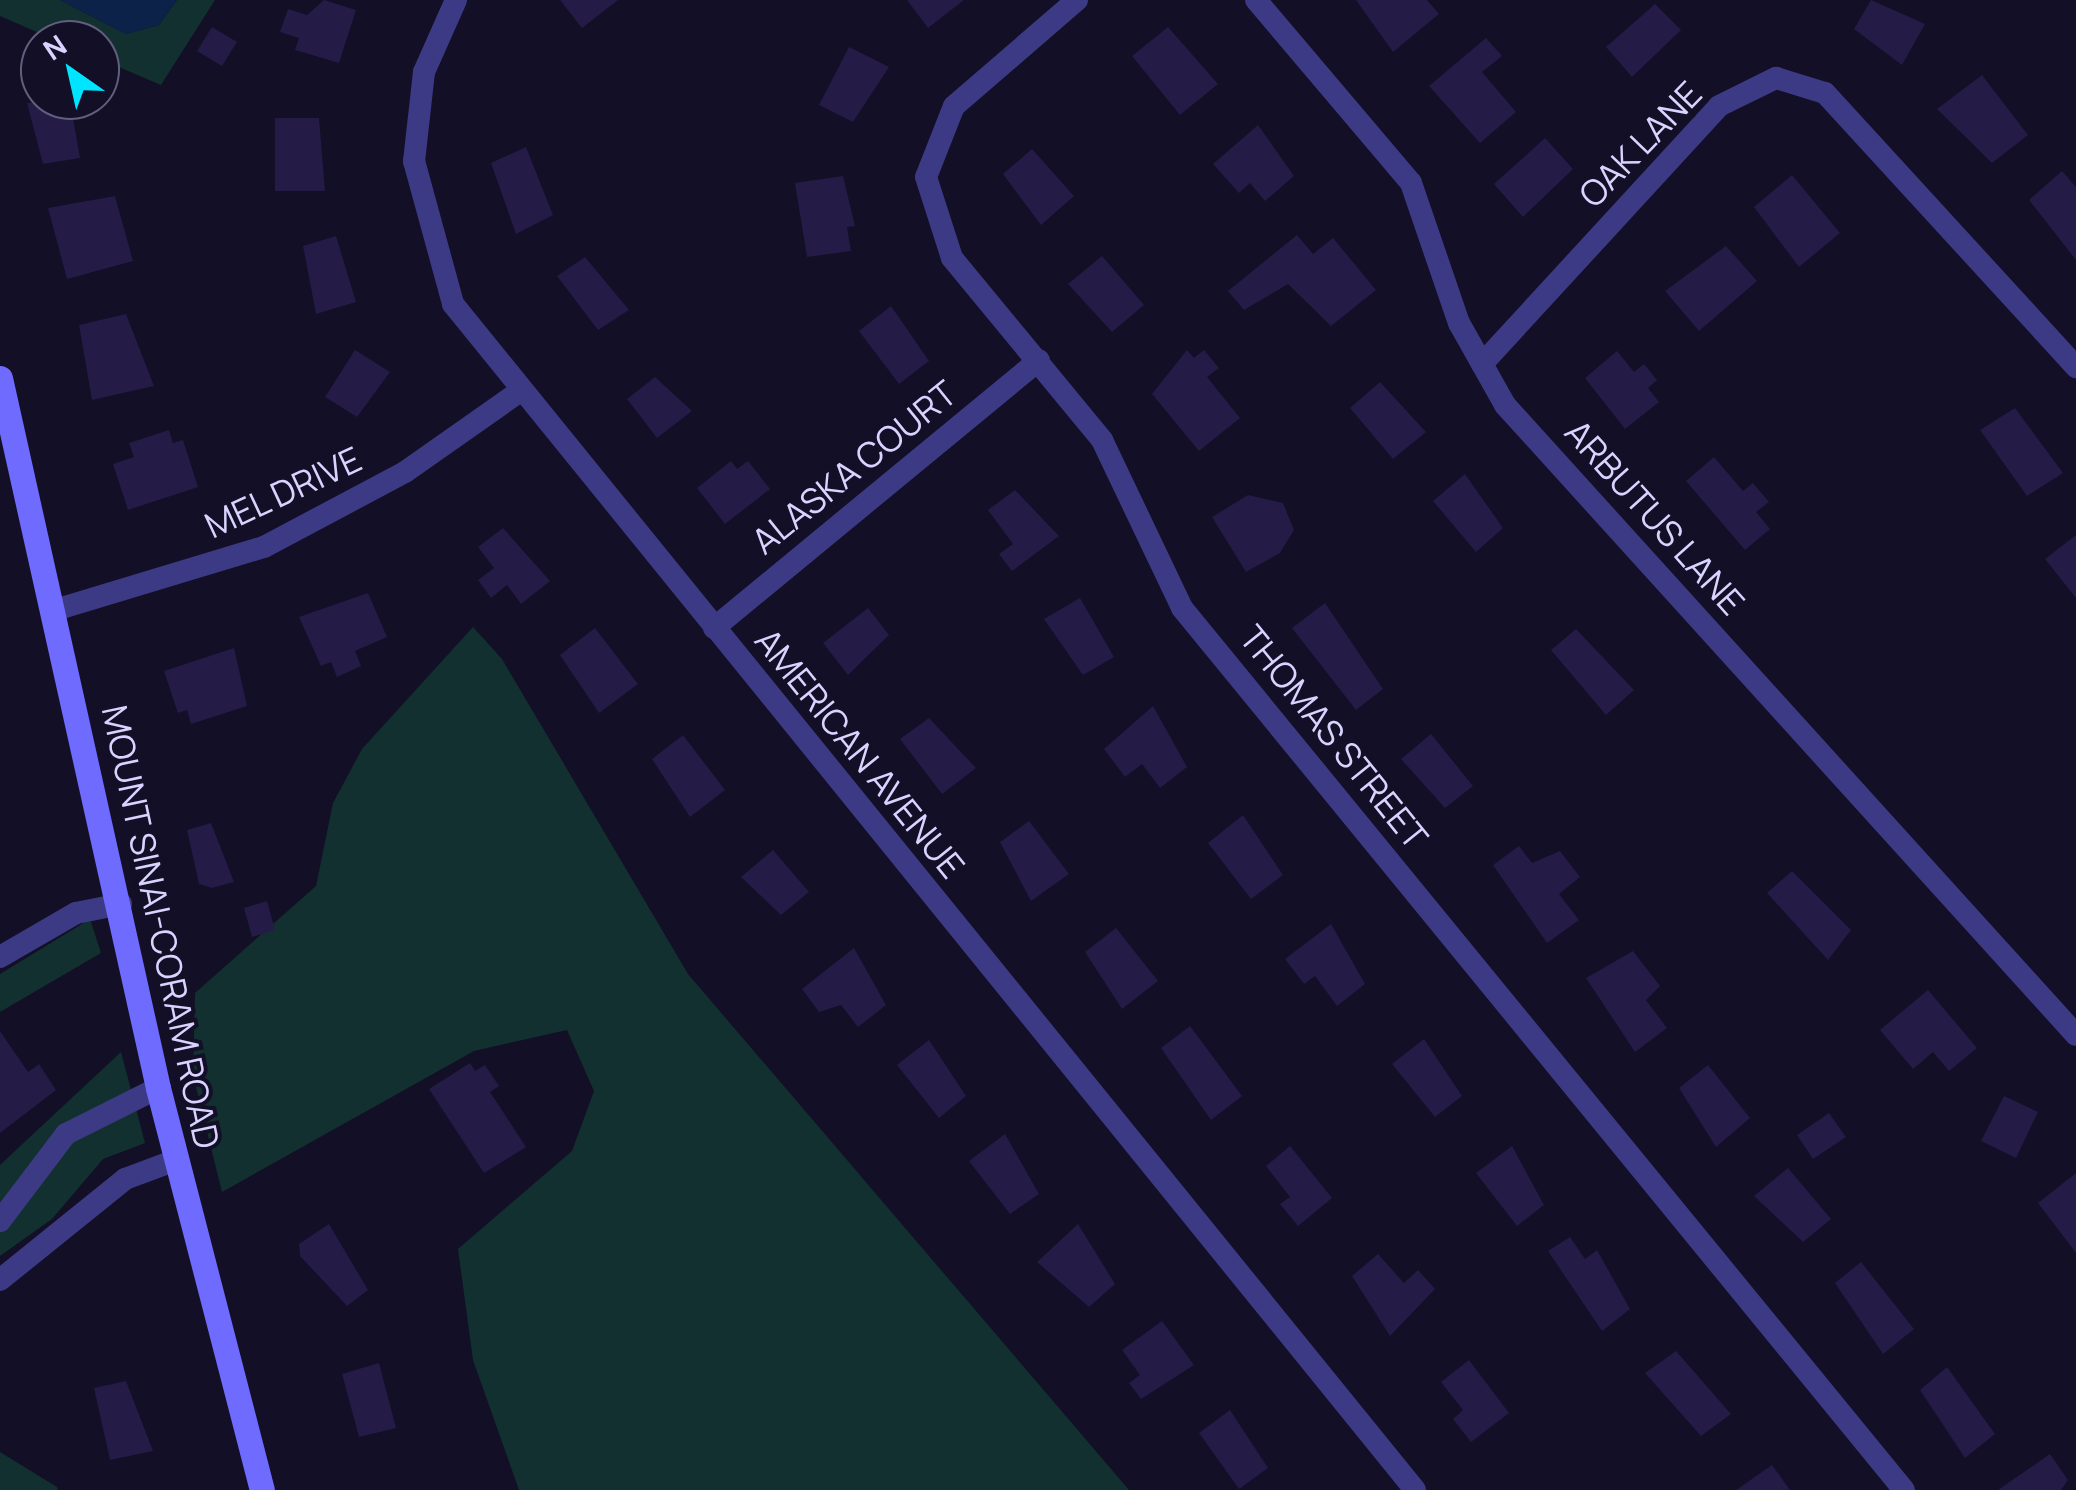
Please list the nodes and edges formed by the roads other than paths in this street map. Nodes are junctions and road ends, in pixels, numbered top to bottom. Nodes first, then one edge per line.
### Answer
1 (456, 0) edge
2 (1077, 0) edge
3 (1256, 0) edge
4 (1040, 360) junction
5 (1482, 364) junction
6 (2076, 367) edge
7 (0, 378) edge
8 (519, 392) junction
9 (55, 610) junction
10 (714, 628) junction
11 (121, 904) junction
12 (0, 956) edge
13 (2076, 1035) edge
14 (158, 1088) junction
15 (176, 1160) junction
16 (0, 1221) edge
17 (0, 1280) edge
18 (262, 1490) edge
19 (1415, 1490) edge
20 (1904, 1490) edge

1 - 8 street, AMERICAN AVENUE
2 - 4 street, THOMAS STREET
3 - 5 street, ARBUTUS LANE
4 - 10 street, ALASKA COURT
4 - 20 street, THOMAS STREET
5 - 6 street, OAK LANE
5 - 13 street, ARBUTUS LANE
7 - 9 main road, MOUNT SINAI-CORAM ROAD
8 - 9 street, MEL DRIVE
8 - 10 street, AMERICAN AVENUE
9 - 11 main road, MOUNT SINAI-CORAM ROAD
10 - 19 street, AMERICAN AVENUE
11 - 12 street
11 - 14 main road, MOUNT SINAI-CORAM ROAD
14 - 15 main road, MOUNT SINAI-CORAM ROAD
14 - 16 street
15 - 17 street
15 - 18 main road, MOUNT SINAI-CORAM ROAD

